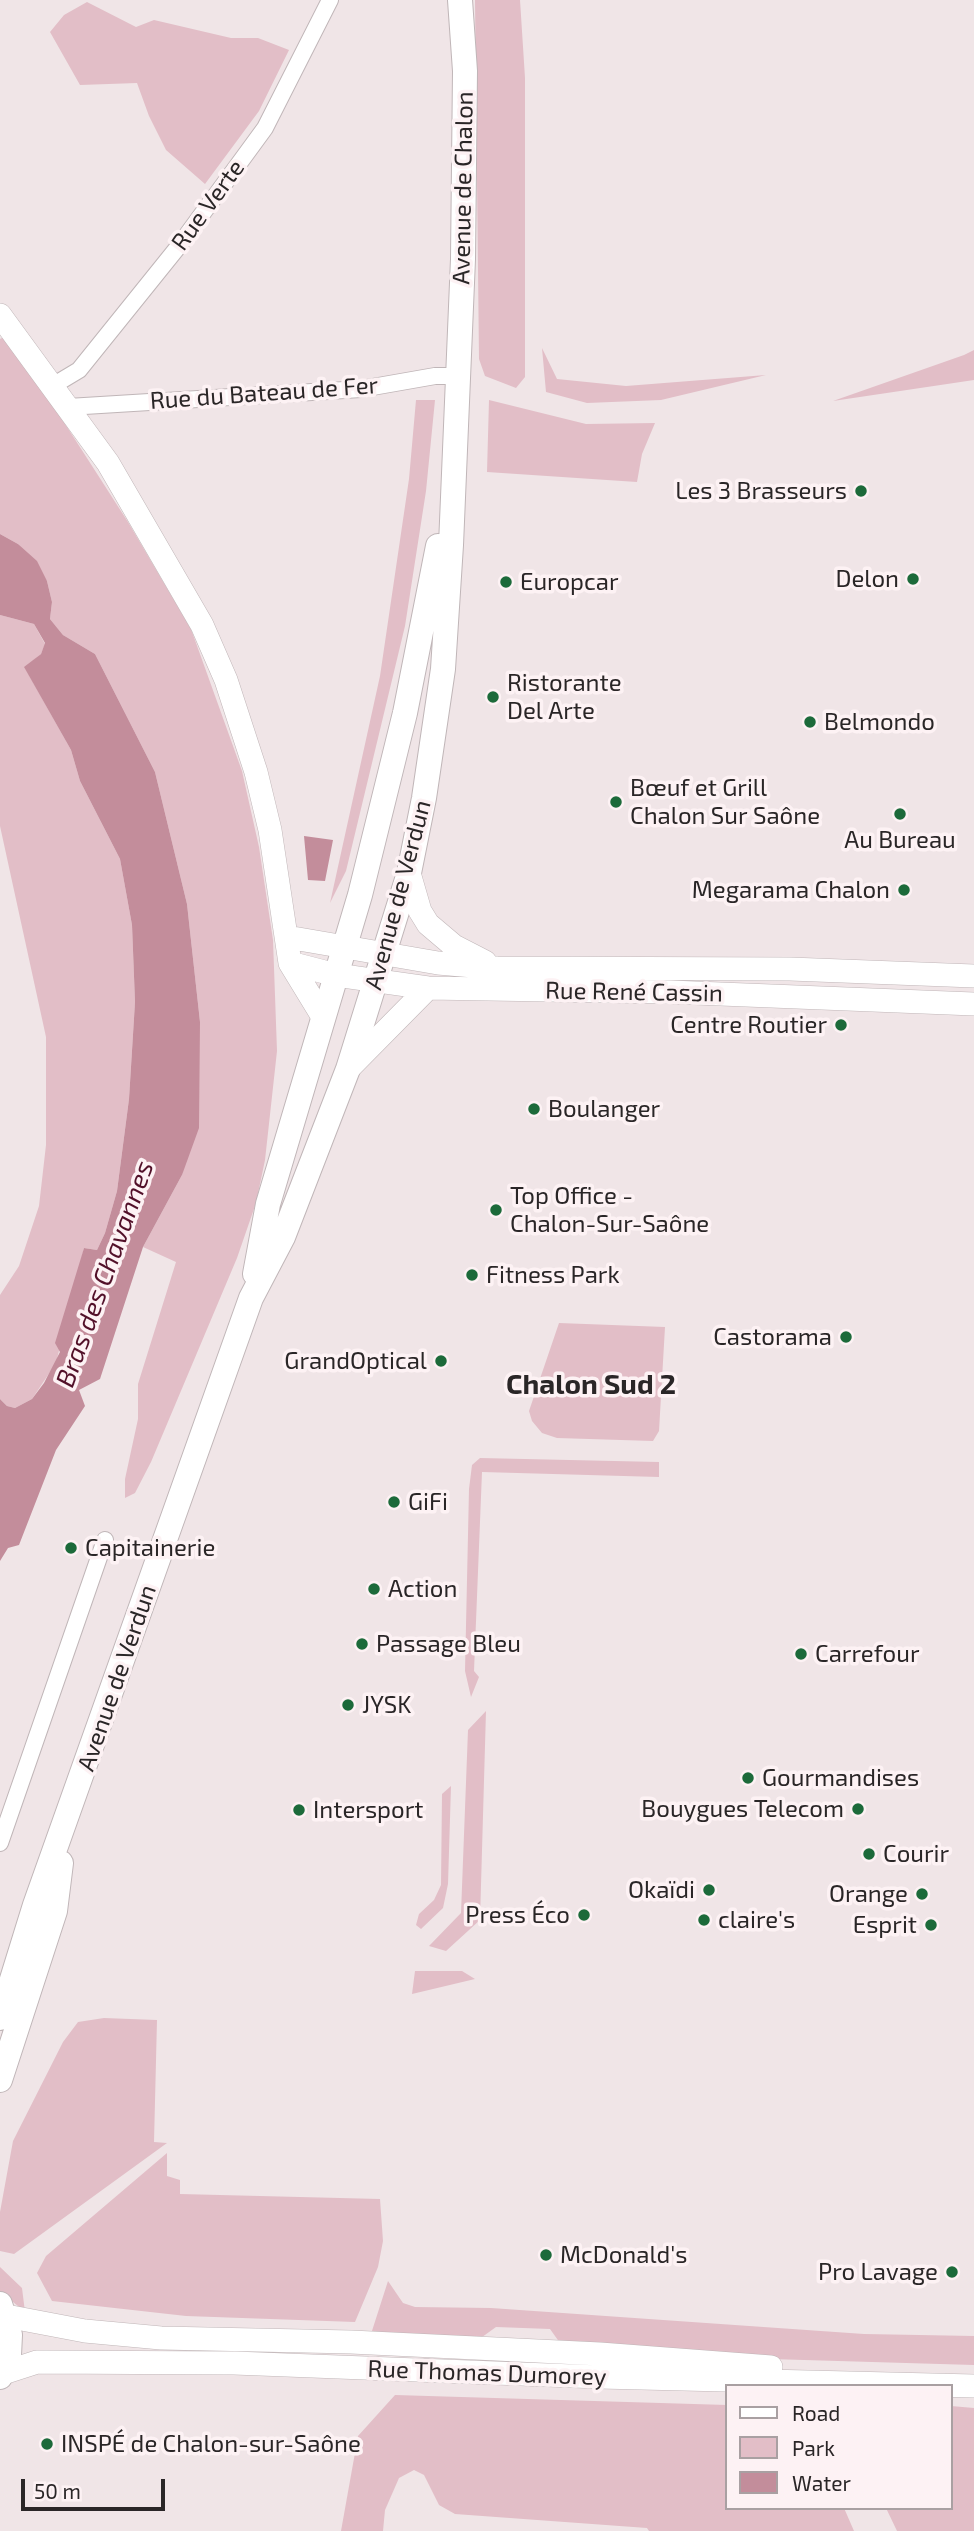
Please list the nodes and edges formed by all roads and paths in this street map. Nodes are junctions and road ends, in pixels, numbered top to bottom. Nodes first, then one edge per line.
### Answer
1 (330, 0) edge
2 (460, 0) edge
3 (0, 315) edge
4 (459, 376) junction
5 (54, 385) junction
6 (74, 414) junction
7 (453, 470) junction
8 (409, 873) junction
9 (286, 937) junction
10 (344, 947) junction
11 (385, 954) junction
12 (290, 963) junction
13 (498, 968) junction
14 (790, 969) junction
15 (336, 975) junction
16 (974, 976) edge
17 (376, 982) junction
18 (428, 988) junction
19 (670, 992) junction
20 (968, 1001) edge
21 (324, 1017) junction
22 (348, 1069) junction
23 (251, 1298) junction
24 (105, 1540) dead end
25 (67, 1820) junction
26 (0, 1843) edge
27 (0, 2018) edge
28 (0, 2080) edge
29 (3, 2310) edge
30 (974, 2373) edge
31 (1, 2375) edge
32 (891, 2384) edge
33 (953, 2385) edge
34 (974, 2386) edge

1 - 5 street, Rue Verte
2 - 4 main road, Avenue de Chalon
3 - 5 main road
4 - 6 street, Rue du Bateau de Fer
4 - 7 main road, Avenue de Verdun
5 - 6 main road
6 - 9 main road
7 - 8 main road, Avenue de Verdun
7 - 10 main road, Avenue de Verdun
8 - 11 main road, Avenue de Verdun
8 - 13 main road
9 - 10 main road, Rue René Cassin
9 - 12 main road
10 - 11 main road, Rue René Cassin
10 - 15 main road, Avenue de Verdun
11 - 13 main road, Rue René Cassin
11 - 17 main road, Avenue de Verdun
12 - 15 main road, Rue René Cassin
12 - 21 main road
13 - 14 main road, Rue René Cassin
14 - 16 main road, Rue René Cassin
14 - 19 main road
15 - 17 main road, Rue René Cassin
15 - 21 main road, Avenue de Verdun
17 - 18 main road, Rue René Cassin
17 - 22 main road, Avenue de Verdun
18 - 19 main road, Rue René Cassin
18 - 22 main road
19 - 20 main road, Rue René Cassin
21 - 23 main road, Avenue de Verdun
22 - 23 main road, Avenue de Verdun
23 - 25 main road, Avenue de Verdun
24 - 26 street
25 - 27 main road, Avenue de Verdun
25 - 28 main road, Avenue de Verdun
29 - 30 main road, Rue Thomas Dumorey
29 - 31 main road
31 - 32 main road, Rue Thomas Dumorey
33 - 34 main road, Rue Thomas Dumorey

